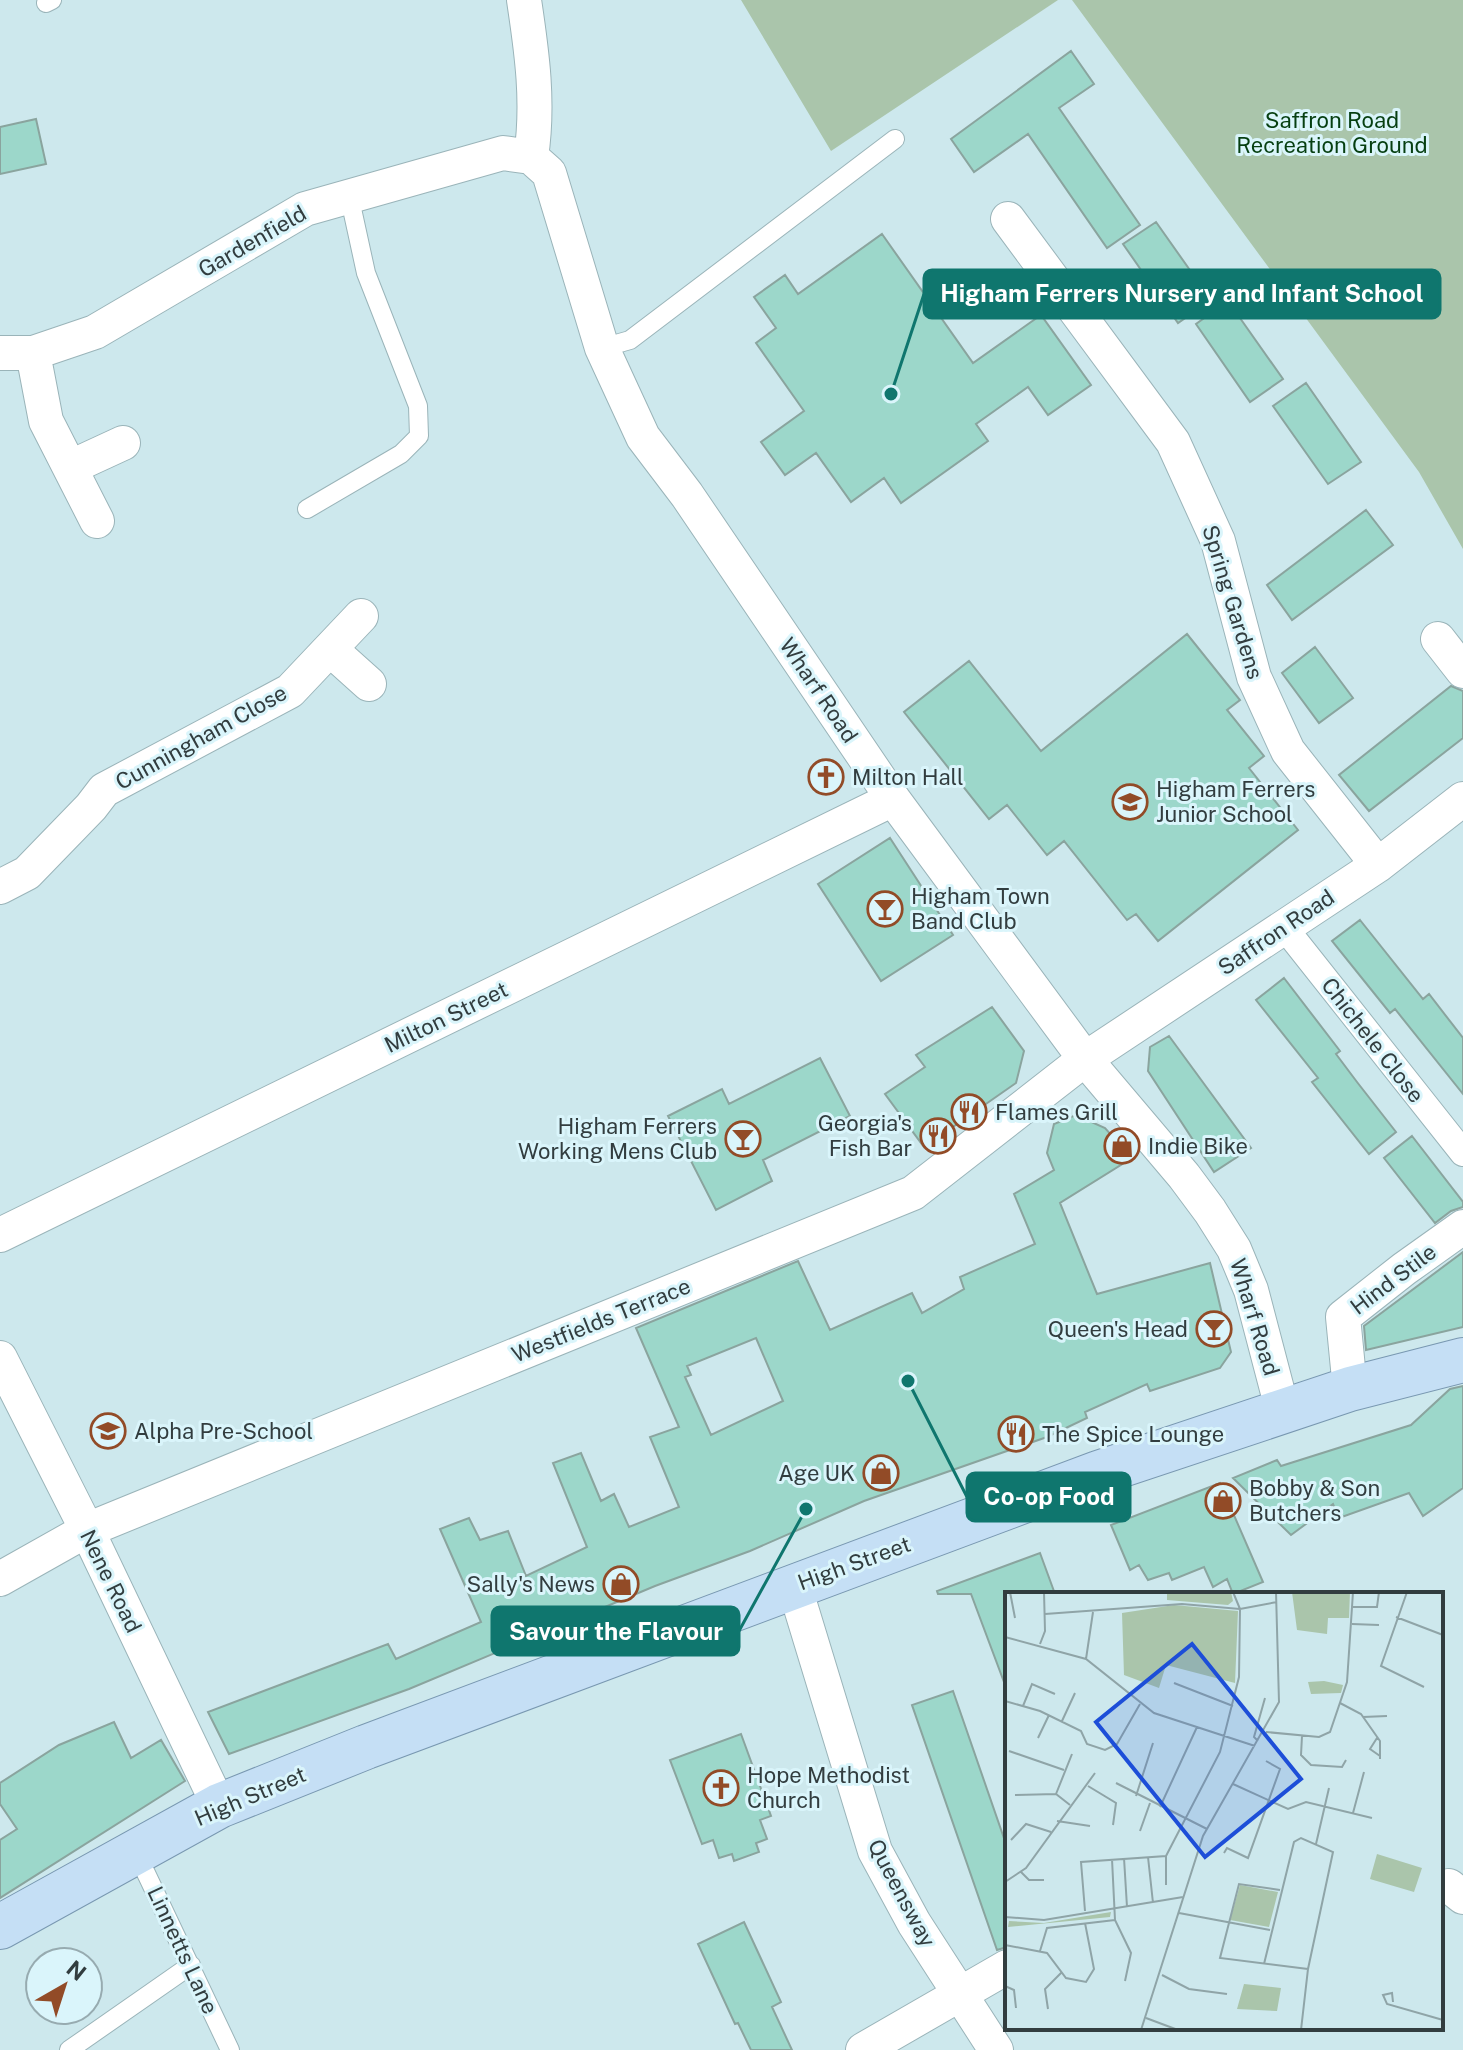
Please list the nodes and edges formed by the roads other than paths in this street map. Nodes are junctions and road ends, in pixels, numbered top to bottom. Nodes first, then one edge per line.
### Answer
1 (524, 0) edge
2 (895, 139) dead end
3 (531, 157) junction
4 (349, 195) junction
5 (1008, 219) dead end
6 (602, 348) junction
7 (16, 353) edge
8 (123, 443) dead end
9 (71, 467) junction
10 (307, 509) dead end
11 (97, 521) dead end
12 (361, 616) dead end
13 (1438, 639) dead end
14 (330, 649) junction
15 (1463, 671) edge
16 (369, 684) dead end
17 (893, 799) junction
18 (1463, 799) edge
19 (1378, 865) junction
20 (0, 887) edge
21 (1284, 927) junction
22 (1085, 1059) junction
23 (1463, 1153) edge
24 (1463, 1227) edge
25 (0, 1235) edge
26 (0, 1358) edge
27 (1463, 1360) edge
28 (1350, 1389) junction
29 (1283, 1412) junction
30 (87, 1530) junction
31 (0, 1579) edge
32 (794, 1585) junction
33 (219, 1806) junction
34 (135, 1850) junction
35 (0, 1927) edge
36 (191, 1965) junction
37 (1005, 1968) edge
38 (960, 1993) junction
39 (69, 2050) edge
40 (230, 2050) edge
41 (863, 2050) edge
42 (996, 2050) edge

1 - 3 street
2 - 6 lane
3 - 4 street, Gardenfield
3 - 6 street, Wharf Road
4 - 7 street, Gardenfield
4 - 10 lane
5 - 19 street, Spring Gardens
6 - 17 street, Wharf Road
7 - 9 street, Gardenfield
8 - 9 street
9 - 11 street, Gardenfield
12 - 14 street, Cunningham Close
13 - 15 street
14 - 16 street
14 - 20 street, Cunningham Close
17 - 22 street, Wharf Road
17 - 25 street, Milton Street
18 - 19 street, Saffron Road
19 - 21 street, Saffron Road
21 - 22 street, Saffron Road
21 - 23 street, Chichele Close
22 - 29 street, Wharf Road
22 - 30 street, Westfields Terrace
24 - 28 street, Hind Stile
26 - 30 street, Nene Road
27 - 28 main road, High Street
28 - 29 main road, High Street
29 - 32 main road, High Street
30 - 31 street, Westfields Terrace
30 - 33 street, Nene Road
32 - 33 main road, High Street
32 - 38 street, Queensway
33 - 34 main road, High Street
34 - 35 main road, High Street
34 - 36 lane, Linnetts Lane
36 - 39 lane
36 - 40 lane, Linnetts Lane
37 - 38 street
38 - 41 street
38 - 42 street, Queensway

